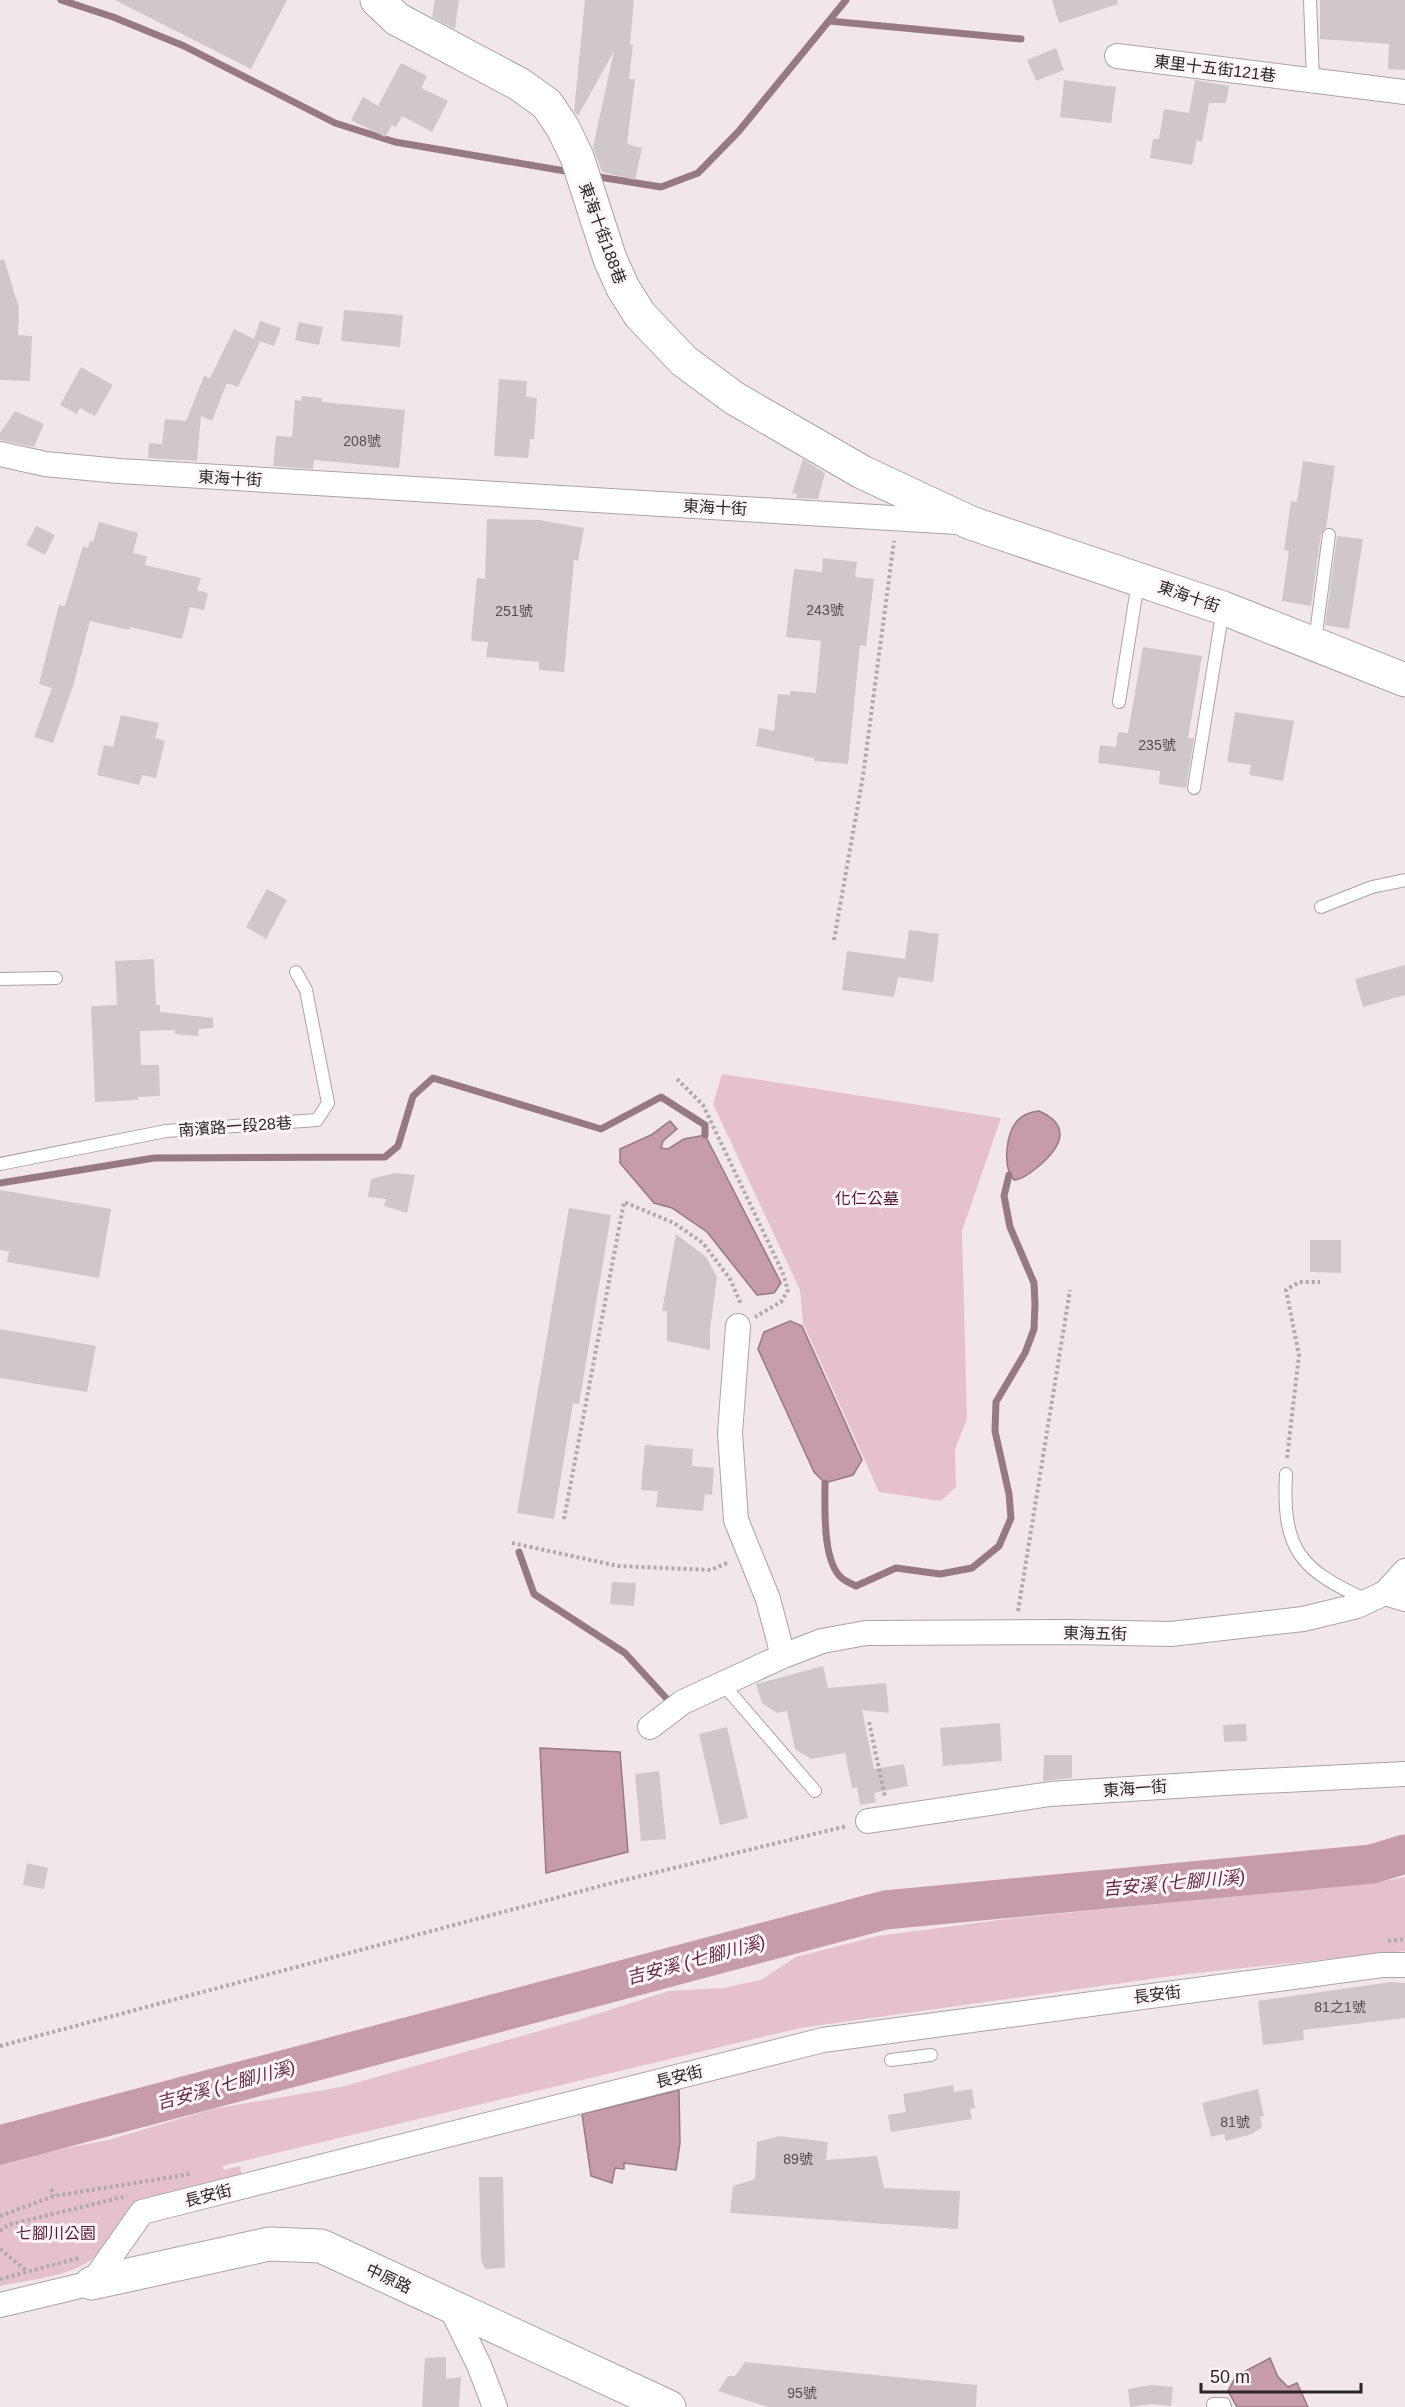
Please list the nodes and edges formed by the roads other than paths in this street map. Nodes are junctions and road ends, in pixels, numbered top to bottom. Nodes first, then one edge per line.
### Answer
1 (377, 0) edge
2 (1310, 0) edge
3 (1117, 56) dead end
4 (1314, 80) junction
5 (1405, 92) edge
6 (0, 453) edge
7 (971, 523) junction
8 (1329, 535) dead end
9 (1138, 579) junction
10 (1223, 608) junction
11 (1315, 644) junction
12 (1405, 680) edge
13 (1119, 702) dead end
14 (1194, 788) dead end
15 (1405, 880) edge
16 (1321, 907) dead end
17 (296, 972) dead end
18 (56, 978) dead end
19 (0, 979) edge
20 (0, 1164) edge
21 (738, 1326) road end
22 (1286, 1474) road end
23 (1405, 1570) edge
24 (1386, 1598) edge
25 (783, 1656) junction
26 (722, 1683) junction
27 (650, 1726) dead end
28 (1405, 1774) edge
29 (815, 1791) dead end
30 (878, 1820) road end
31 (1405, 1965) edge
32 (931, 2055) dead end
33 (891, 2060) dead end
34 (86, 2270) junction
35 (0, 2305) edge
36 (450, 2306) junction
37 (495, 2407) edge
38 (669, 2407) edge

1 - 7 street, 東海十街188巷
2 - 4 lane
3 - 4 street, 東里十五街121巷
4 - 5 street, 東里十五街121巷
6 - 7 street, 東海十街
7 - 9 street, 東海十街
8 - 11 lane
9 - 10 street, 東海十街
9 - 13 lane
10 - 11 street, 東海十街
10 - 14 lane
11 - 12 street, 東海十街
15 - 16 lane
17 - 20 lane, 南濱路一段28巷
18 - 19 lane
21 - 25 street
22 - 24 lane
23 - 24 street
24 - 25 street, 東海五街
25 - 26 street, 東海五街
26 - 27 street, 東海五街
26 - 29 lane
28 - 30 street, 東海一街
31 - 34 street, 長安街
32 - 33 lane
34 - 35 street
34 - 36 street, 中原路
36 - 37 street
36 - 38 street, 中原路

